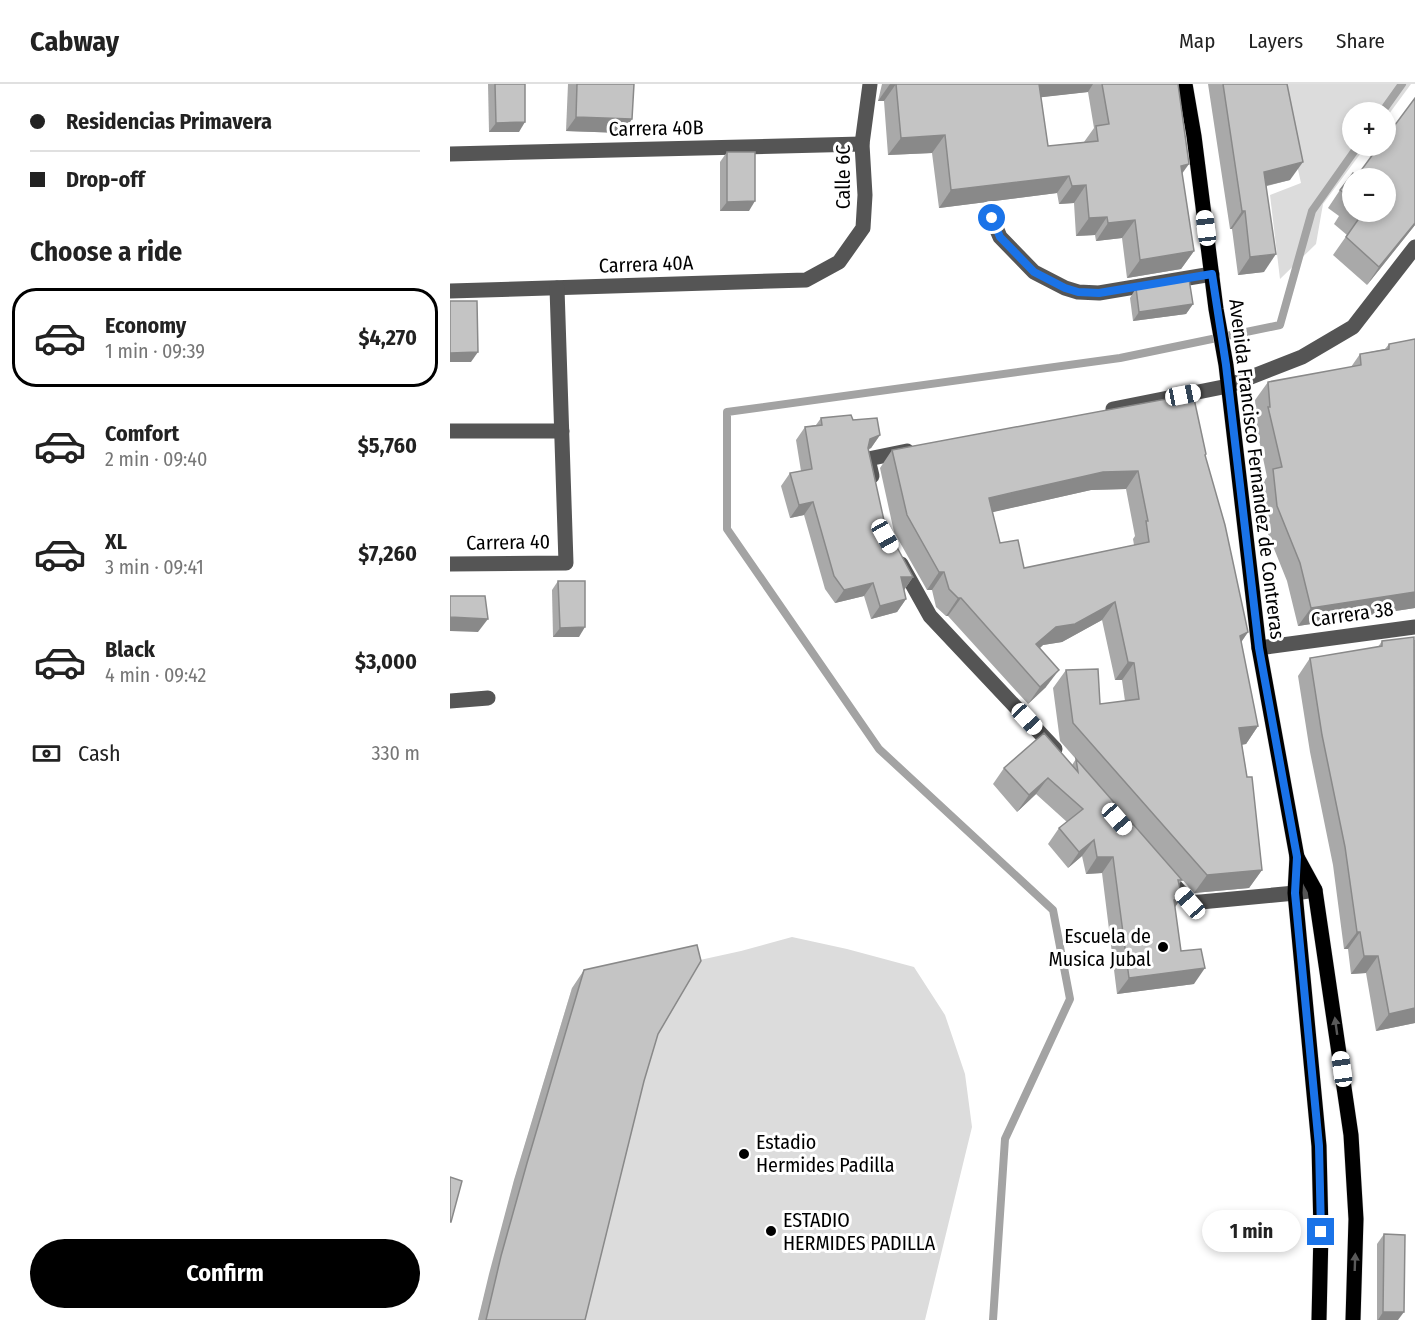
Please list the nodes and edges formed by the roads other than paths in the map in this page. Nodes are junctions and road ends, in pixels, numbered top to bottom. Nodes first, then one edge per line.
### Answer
1 (870, 84) edge
2 (1185, 84) edge
3 (862, 144) junction
4 (450, 154) edge
5 (992, 218) dead end
6 (1415, 247) edge
7 (839, 262) joint
8 (1212, 274) junction
9 (557, 288) junction
10 (450, 291) edge
11 (1228, 386) junction
12 (1100, 412) edge
13 (450, 431) edge
14 (562, 431) junction
15 (926, 447) edge
16 (876, 492) edge
17 (891, 546) edge
18 (450, 564) edge
19 (1415, 627) edge
20 (1259, 648) junction
21 (488, 698) dead end
22 (450, 701) edge
23 (1066, 762) edge
24 (1297, 857) junction
25 (1159, 868) edge
26 (1315, 890) junction
27 (1295, 893) junction
28 (1319, 1320) edge
29 (1353, 1320) edge

1 - 3 street, Calle 6C
2 - 8 main road, Avenida Francisco Fernandez de Contreras
3 - 4 street, Carrera 40B
3 - 7 street, Calle 6C
5 - 8 street
6 - 11 street
7 - 9 street, Carrera 40A
8 - 11 main road, Avenida Francisco Fernandez de Contreras
9 - 10 street, Carrera 40A
9 - 14 street
11 - 12 street
11 - 20 main road, Avenida Francisco Fernandez de Contreras
13 - 14 street
14 - 18 street, Carrera 40
15 - 16 street
17 - 23 street
19 - 20 street, Carrera 38
20 - 24 main road, Avenida Francisco Fernandez de Contreras
21 - 22 street
24 - 26 main road, Avenida Francisco Fernandez de Contreras
24 - 27 main road, Avenida Francisco Fernandez de Contreras
25 - 27 street
26 - 27 street
29 -> 26 main road, Avenida Francisco Fernandez de Contreras
27 - 28 main road, Avenida Francisco Fernandez de Contreras

